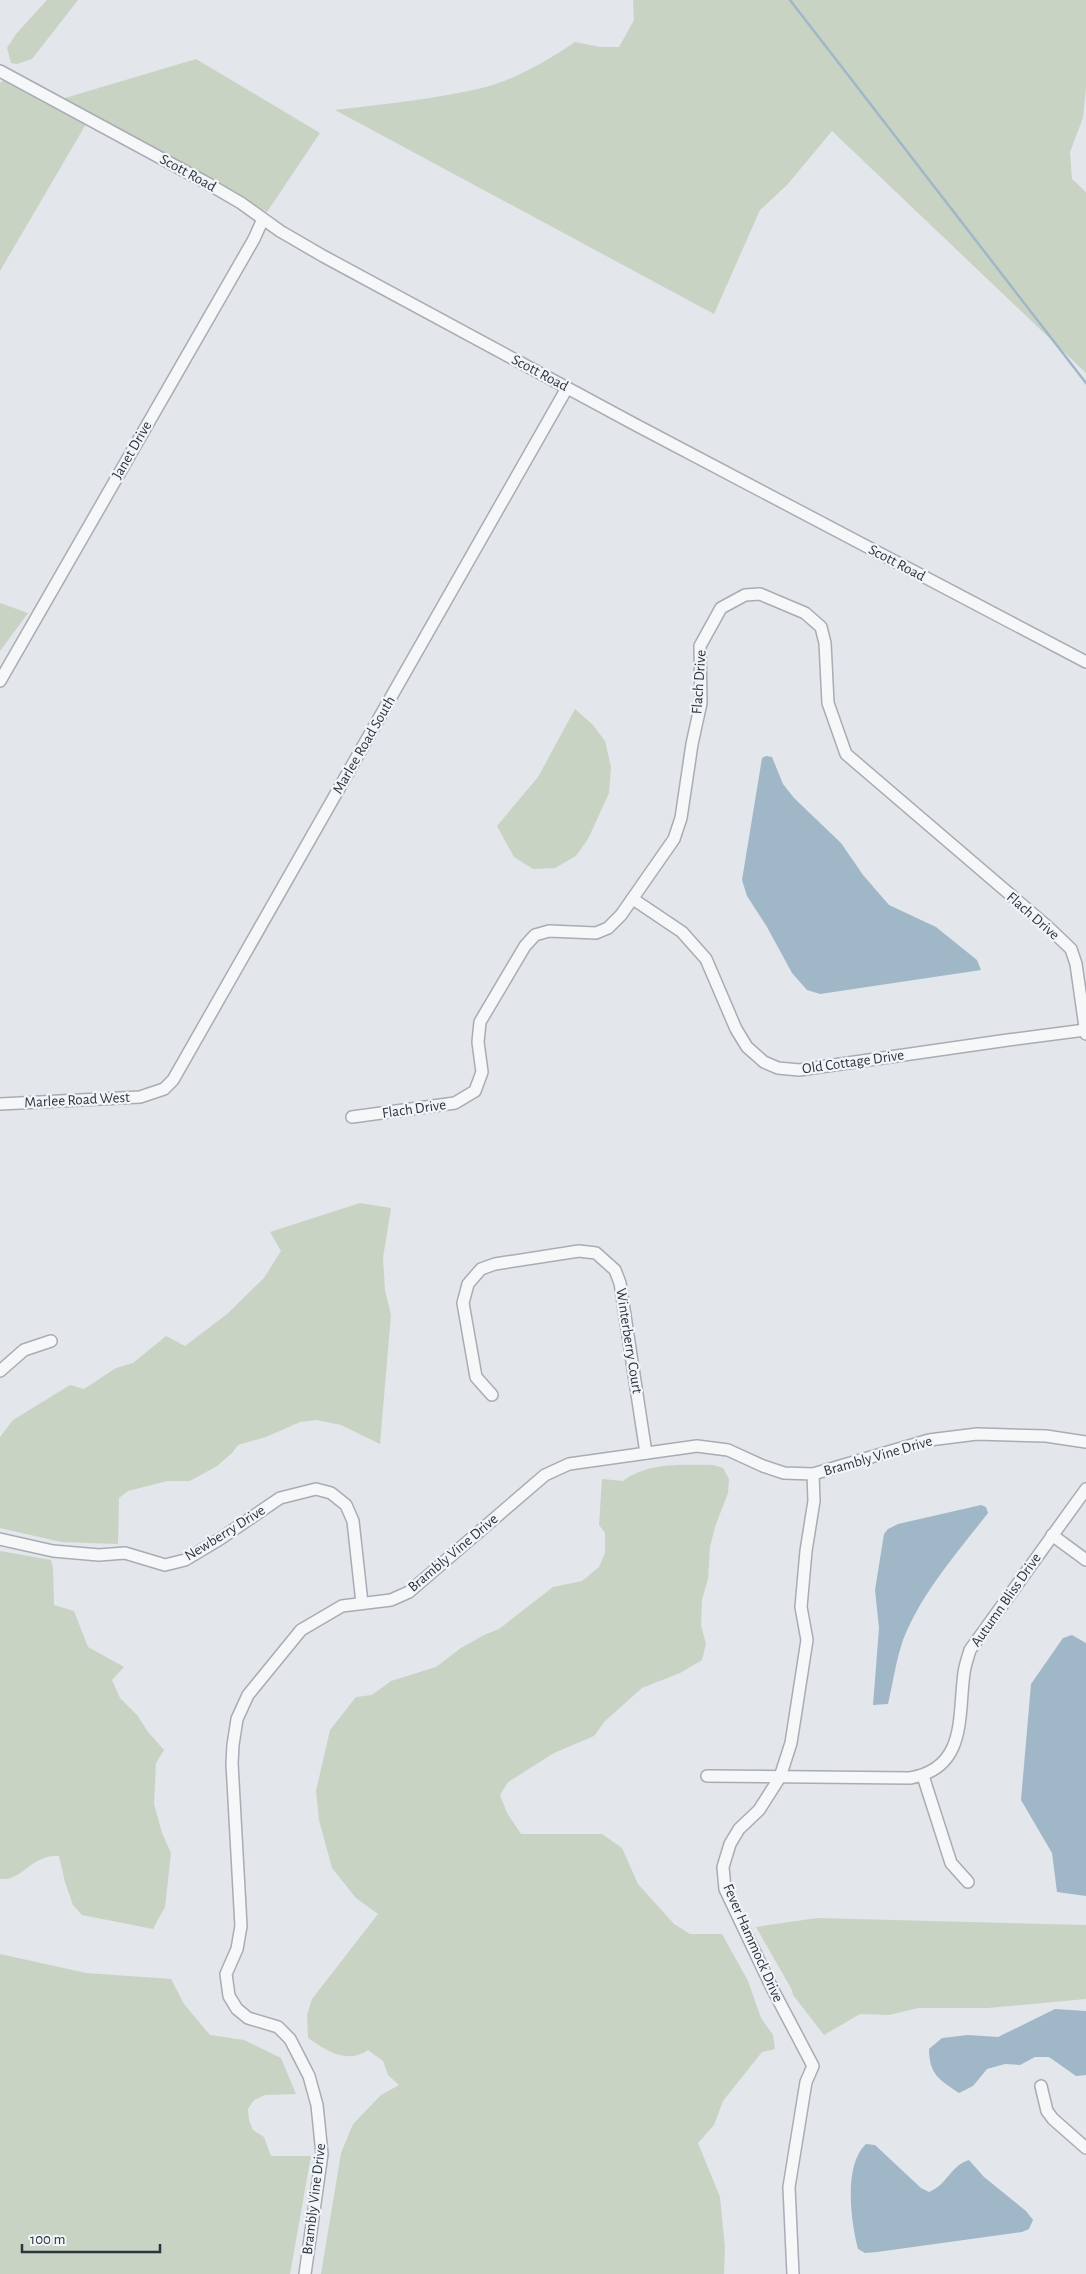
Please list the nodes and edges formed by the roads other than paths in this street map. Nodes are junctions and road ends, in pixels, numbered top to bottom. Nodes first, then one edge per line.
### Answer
1 (0, 71) edge
2 (263, 219) junction
3 (567, 388) junction
4 (1086, 662) edge
5 (0, 681) edge
6 (633, 899) junction
7 (1085, 1030) edge
8 (1086, 1034) edge
9 (153, 1094) joint
10 (0, 1104) edge
11 (352, 1117) dead end
12 (51, 1341) dead end
13 (0, 1372) edge
14 (492, 1395) dead end
15 (1086, 1442) edge
16 (646, 1453) junction
17 (814, 1474) junction
18 (1086, 1489) edge
19 (1052, 1535) junction
20 (0, 1539) edge
21 (1086, 1560) edge
22 (362, 1604) junction
23 (707, 1776) dead end
24 (923, 1776) junction
25 (780, 1777) junction
26 (968, 1882) dead end
27 (1041, 2086) dead end
28 (1086, 2148) edge
29 (305, 2274) edge
30 (793, 2274) edge

1 - 2 street, Scott Road
2 - 3 street, Scott Road
2 - 5 street, Janet Drive
3 - 4 street, Scott Road
3 - 9 street, Marlee Road South
6 - 7 street, Old Cottage Drive
6 - 7 street, Flach Drive
6 - 11 street, Flach Drive
7 - 8 street, Flach Drive
9 - 10 street, Marlee Road West
12 - 13 street
14 - 16 street, Winterberry Court
15 - 17 street, Brambly Vine Drive
16 - 17 street, Brambly Vine Drive
16 - 22 street, Brambly Vine Drive
17 - 25 street, Fever Hammock Drive
18 - 19 street, Autumn Bliss Drive
19 - 21 street
19 - 24 street, Autumn Bliss Drive
20 - 22 street, Newberry Drive
22 - 29 street, Brambly Vine Drive
23 - 25 street, Autumn Bliss Drive
24 - 25 street, Autumn Bliss Drive
24 - 26 street
25 - 30 street, Fever Hammock Drive
27 - 28 street

